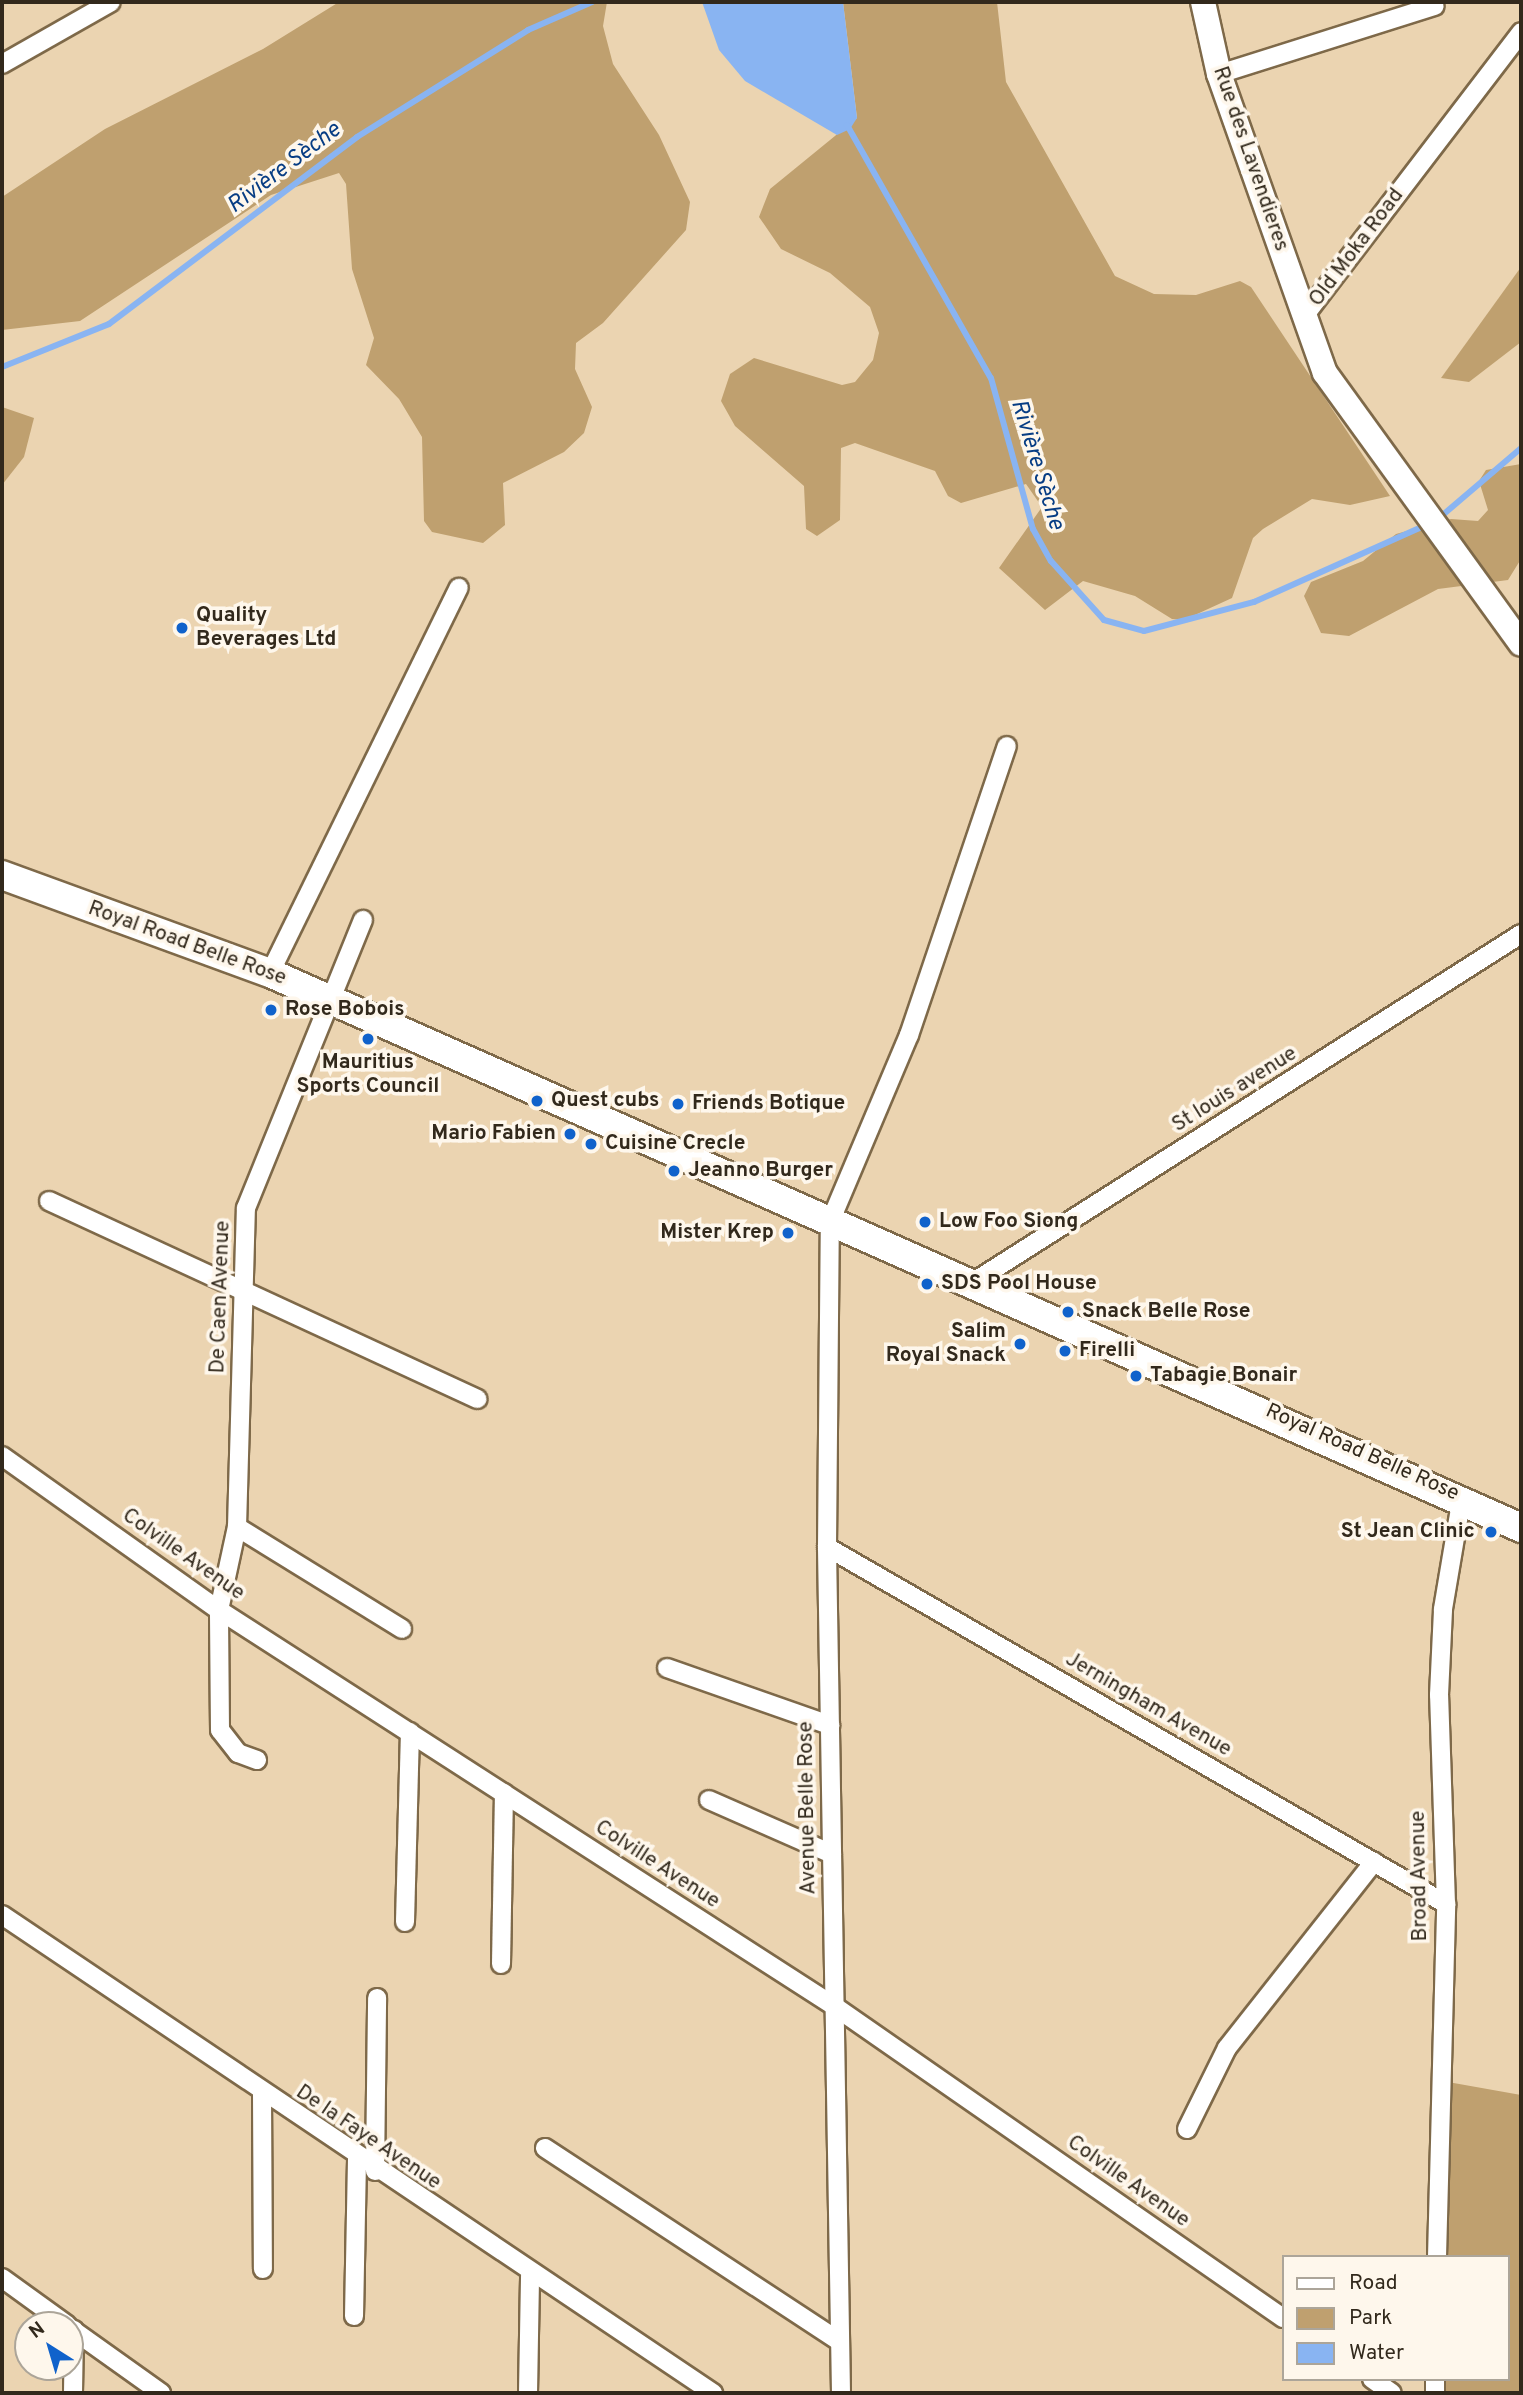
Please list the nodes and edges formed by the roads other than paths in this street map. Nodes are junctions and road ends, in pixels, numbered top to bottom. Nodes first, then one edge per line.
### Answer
1 (111, 2) edge
2 (1203, 2) edge
3 (1435, 6) dead end
4 (1521, 32) edge
5 (2, 64) edge
6 (1219, 74) junction
7 (1305, 315) junction
8 (459, 588) dead end
9 (1521, 644) edge
10 (1007, 746) dead end
11 (2, 875) edge
12 (363, 920) dead end
13 (1521, 934) edge
14 (270, 973) junction
15 (329, 999) junction
16 (50, 1201) dead end
17 (830, 1222) junction
18 (972, 1283) junction
19 (242, 1296) junction
20 (477, 1399) dead end
21 (2, 1456) edge
22 (1462, 1497) junction
23 (237, 1527) junction
24 (1521, 1528) edge
25 (827, 1546) junction
26 (219, 1609) junction
27 (402, 1629) dead end
28 (667, 1668) dead end
29 (830, 1725) junction
30 (410, 1732) junction
31 (257, 1760) dead end
32 (504, 1793) junction
33 (709, 1800) dead end
34 (832, 1854) junction
35 (1374, 1862) junction
36 (1446, 1904) junction
37 (2, 1915) edge
38 (405, 1922) dead end
39 (501, 1964) dead end
40 (377, 1998) dead end
41 (834, 2006) junction
42 (262, 2094) junction
43 (1186, 2129) dead end
44 (545, 2148) dead end
45 (357, 2159) junction
46 (375, 2171) junction
47 (1437, 2255) edge
48 (263, 2269) dead end
49 (530, 2275) junction
50 (2, 2278) edge
51 (47, 2311) edge
52 (354, 2316) dead end
53 (1282, 2317) edge
54 (84, 2338) edge
55 (840, 2342) junction
56 (1375, 2381) edge
57 (161, 2393) edge
58 (528, 2393) edge
59 (713, 2393) edge
60 (841, 2393) edge
61 (1392, 2393) edge

1 - 5 street
2 - 6 street, Rue des Lavendieres
3 - 6 street
4 - 7 street, Old Moka Road
6 - 7 street, Rue des Lavendieres
7 - 9 street, Old Moka Road
8 - 14 street
10 - 17 street
11 - 14 main road, Royal Road Belle Rose
12 - 15 street, De Caen Avenue
13 - 18 street, St louis avenue
14 - 15 main road, Royal Road Belle Rose
15 - 17 main road, Royal Road Belle Rose
15 - 19 street, De Caen Avenue
16 - 19 street
17 - 18 main road, Royal Road Belle Rose
17 - 25 street, Avenue Belle Rose
18 - 22 main road, Royal Road Belle Rose
19 - 20 street
19 - 23 street, De Caen Avenue
21 - 26 street, Colville Avenue
22 - 24 main road, Royal Road Belle Rose
22 - 36 street, Broad Avenue
23 - 26 street, De Caen Avenue
23 - 27 street
25 - 29 street, Avenue Belle Rose
25 - 35 street, Jerningham Avenue
26 - 30 street, Colville Avenue
26 - 31 street, De Caen Avenue
28 - 29 street
29 - 34 street, Avenue Belle Rose
30 - 32 street, Colville Avenue
30 - 38 street
32 - 39 street
32 - 41 street, Colville Avenue
33 - 34 street
34 - 41 street, Avenue Belle Rose
35 - 36 street, Jerningham Avenue
35 - 43 street
36 - 47 street, Broad Avenue
37 - 42 street, De la Faye Avenue
40 - 46 street
41 - 53 street, Colville Avenue
41 - 55 street, Avenue Belle Rose
42 - 45 street, De la Faye Avenue
42 - 48 street
44 - 55 street
45 - 46 street, De la Faye Avenue
45 - 52 street
46 - 49 street, De la Faye Avenue
49 - 58 street
49 - 59 street, De la Faye Avenue
50 - 51 street
54 - 57 street
55 - 60 street, Avenue Belle Rose
56 - 61 street

